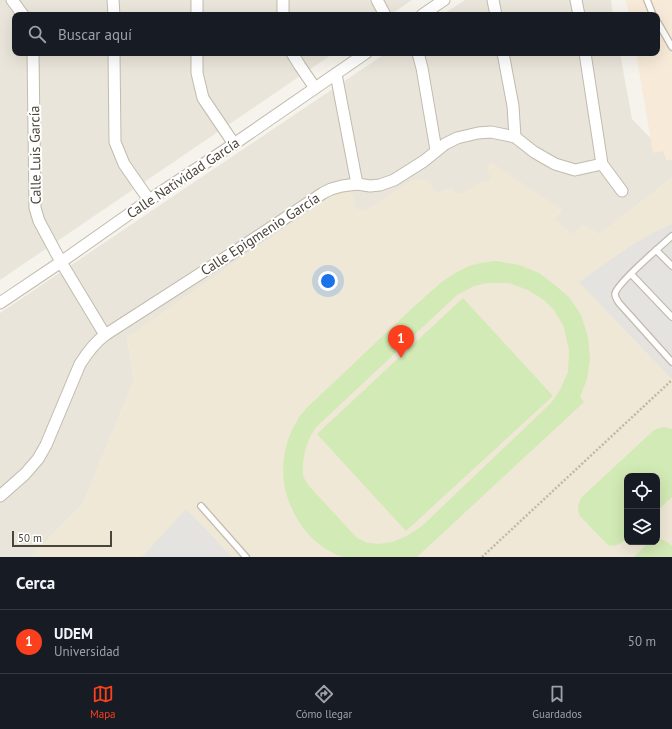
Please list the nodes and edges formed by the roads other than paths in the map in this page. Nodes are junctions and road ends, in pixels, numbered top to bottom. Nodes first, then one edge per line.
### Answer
1 (12, 0) edge
2 (114, 0) edge
3 (197, 0) edge
4 (283, 0) edge
5 (377, 0) edge
6 (444, 0) edge
7 (493, 0) edge
8 (576, 0) edge
9 (647, 0) edge
10 (21, 12) edge
11 (114, 12) edge
12 (197, 12) edge
13 (284, 12) edge
14 (383, 12) edge
15 (426, 12) edge
16 (495, 12) edge
17 (578, 12) edge
18 (652, 12) edge
19 (660, 26) edge
20 (672, 46) edge
21 (33, 56) edge
22 (114, 56) edge
23 (197, 56) edge
24 (294, 56) edge
25 (362, 56) edge
26 (419, 56) edge
27 (504, 56) edge
28 (585, 56) edge
29 (336, 74) junction
30 (315, 88) junction
31 (515, 137) junction
32 (234, 144) junction
33 (436, 150) junction
34 (602, 164) junction
35 (357, 184) junction
36 (622, 191) dead end
37 (149, 200) junction
38 (672, 236) edge
39 (656, 250) junction
40 (61, 262) junction
41 (672, 266) edge
42 (631, 274) junction
43 (0, 303) edge
44 (672, 318) edge
45 (105, 335) junction
46 (672, 362) edge
47 (0, 496) edge
48 (201, 506) dead end
49 (246, 557) edge

1 - 10 street
2 - 11 street
3 - 12 street
4 - 13 street
5 - 14 street
6 - 15 street
7 - 16 street
8 - 17 street
9 - 18 lane
19 - 20 lane
21 - 40 street, Calle Luis García
22 - 37 street
23 - 32 street
24 - 30 street
25 - 29 street, Calle Natividad García
26 - 33 street
27 - 31 street
28 - 34 street
29 - 30 street, Calle Natividad García
29 - 35 street
30 - 32 street, Calle Natividad García
31 - 33 street, Calle Epigmenio García
31 - 34 street, Calle Epigmenio García
32 - 37 street, Calle Natividad García
33 - 35 street, Calle Epigmenio García
34 - 36 street
35 - 45 street, Calle Epigmenio García
37 - 40 street, Calle Natividad García
38 - 39 lane
39 - 41 lane
39 - 42 lane
40 - 43 street, Calle Natividad García
40 - 45 street, Calle Luis García
42 - 44 lane
42 - 46 lane
45 - 47 street, Calle Epigmenio García
48 - 49 lane

